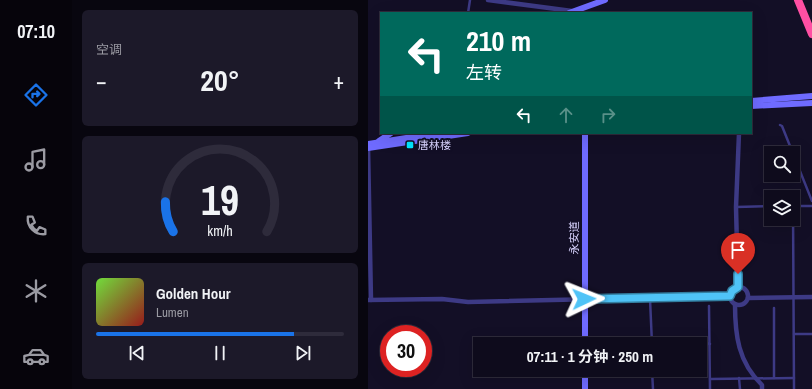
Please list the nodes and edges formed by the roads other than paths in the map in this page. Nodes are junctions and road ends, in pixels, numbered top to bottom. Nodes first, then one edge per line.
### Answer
1 (470, 0) edge
2 (488, 0) edge
3 (582, 0) edge
4 (606, 0) edge
5 (798, 0) edge
6 (582, 8) junction
7 (468, 12) edge
8 (571, 12) edge
9 (812, 34) edge
10 (812, 96) edge
11 (752, 101) edge
12 (812, 103) edge
13 (752, 106) edge
14 (780, 125) dead end
15 (390, 134) edge
16 (431, 134) edge
17 (461, 134) edge
18 (585, 134) edge
19 (739, 134) edge
20 (378, 142) junction
21 (368, 145) edge
22 (368, 148) edge
23 (812, 202) edge
24 (764, 206) edge
25 (800, 206) edge
26 (812, 206) edge
27 (736, 207) junction
28 (793, 226) edge
29 (738, 287) junction
30 (730, 296) junction
31 (794, 297) junction
32 (812, 297) edge
33 (650, 298) junction
34 (748, 298) junction
35 (584, 299) junction
36 (369, 300) edge
37 (735, 304) junction
38 (709, 306) dead end
39 (774, 308) dead end
40 (794, 334) junction
41 (812, 334) edge
42 (585, 337) edge
43 (652, 337) edge
44 (707, 343) edge
45 (710, 344) junction
46 (585, 377) edge
47 (652, 377) edge
48 (710, 378) junction
49 (739, 378) junction
50 (774, 378) junction
51 (794, 378) junction
52 (586, 389) edge
53 (653, 389) edge
54 (710, 389) edge
55 (740, 389) edge
56 (762, 389) edge
57 (794, 389) edge

1 - 7 lane
2 - 8 street
3 - 6 main road
4 - 6 main road
5 - 9 highway
6 - 8 main road
10 - 11 main road
12 - 13 main road
14 - 23 lane
15 - 20 main road
16 - 20 main road
17 - 22 main road
18 - 35 main road, 永安道
19 - 27 street
20 - 21 main road
21 - 22 street
22 - 36 street
24 - 27 lane
25 - 26 lane
27 - 29 street
28 - 31 lane
29 - 30 street
29 - 34 street
30 - 33 street
30 - 37 street
31 - 32 street
31 - 34 street
31 - 40 lane
33 - 35 street
33 - 43 lane
34 - 37 street
35 - 36 street
35 - 42 main road, 永安道
37 - 56 street
38 - 45 lane
39 - 50 lane
40 - 41 lane
40 - 51 lane
44 - 45 lane
45 - 48 lane
46 - 52 main road
47 - 53 lane
48 - 49 lane
48 - 54 lane
49 - 50 lane
49 - 55 lane
50 - 51 lane
51 - 57 lane

